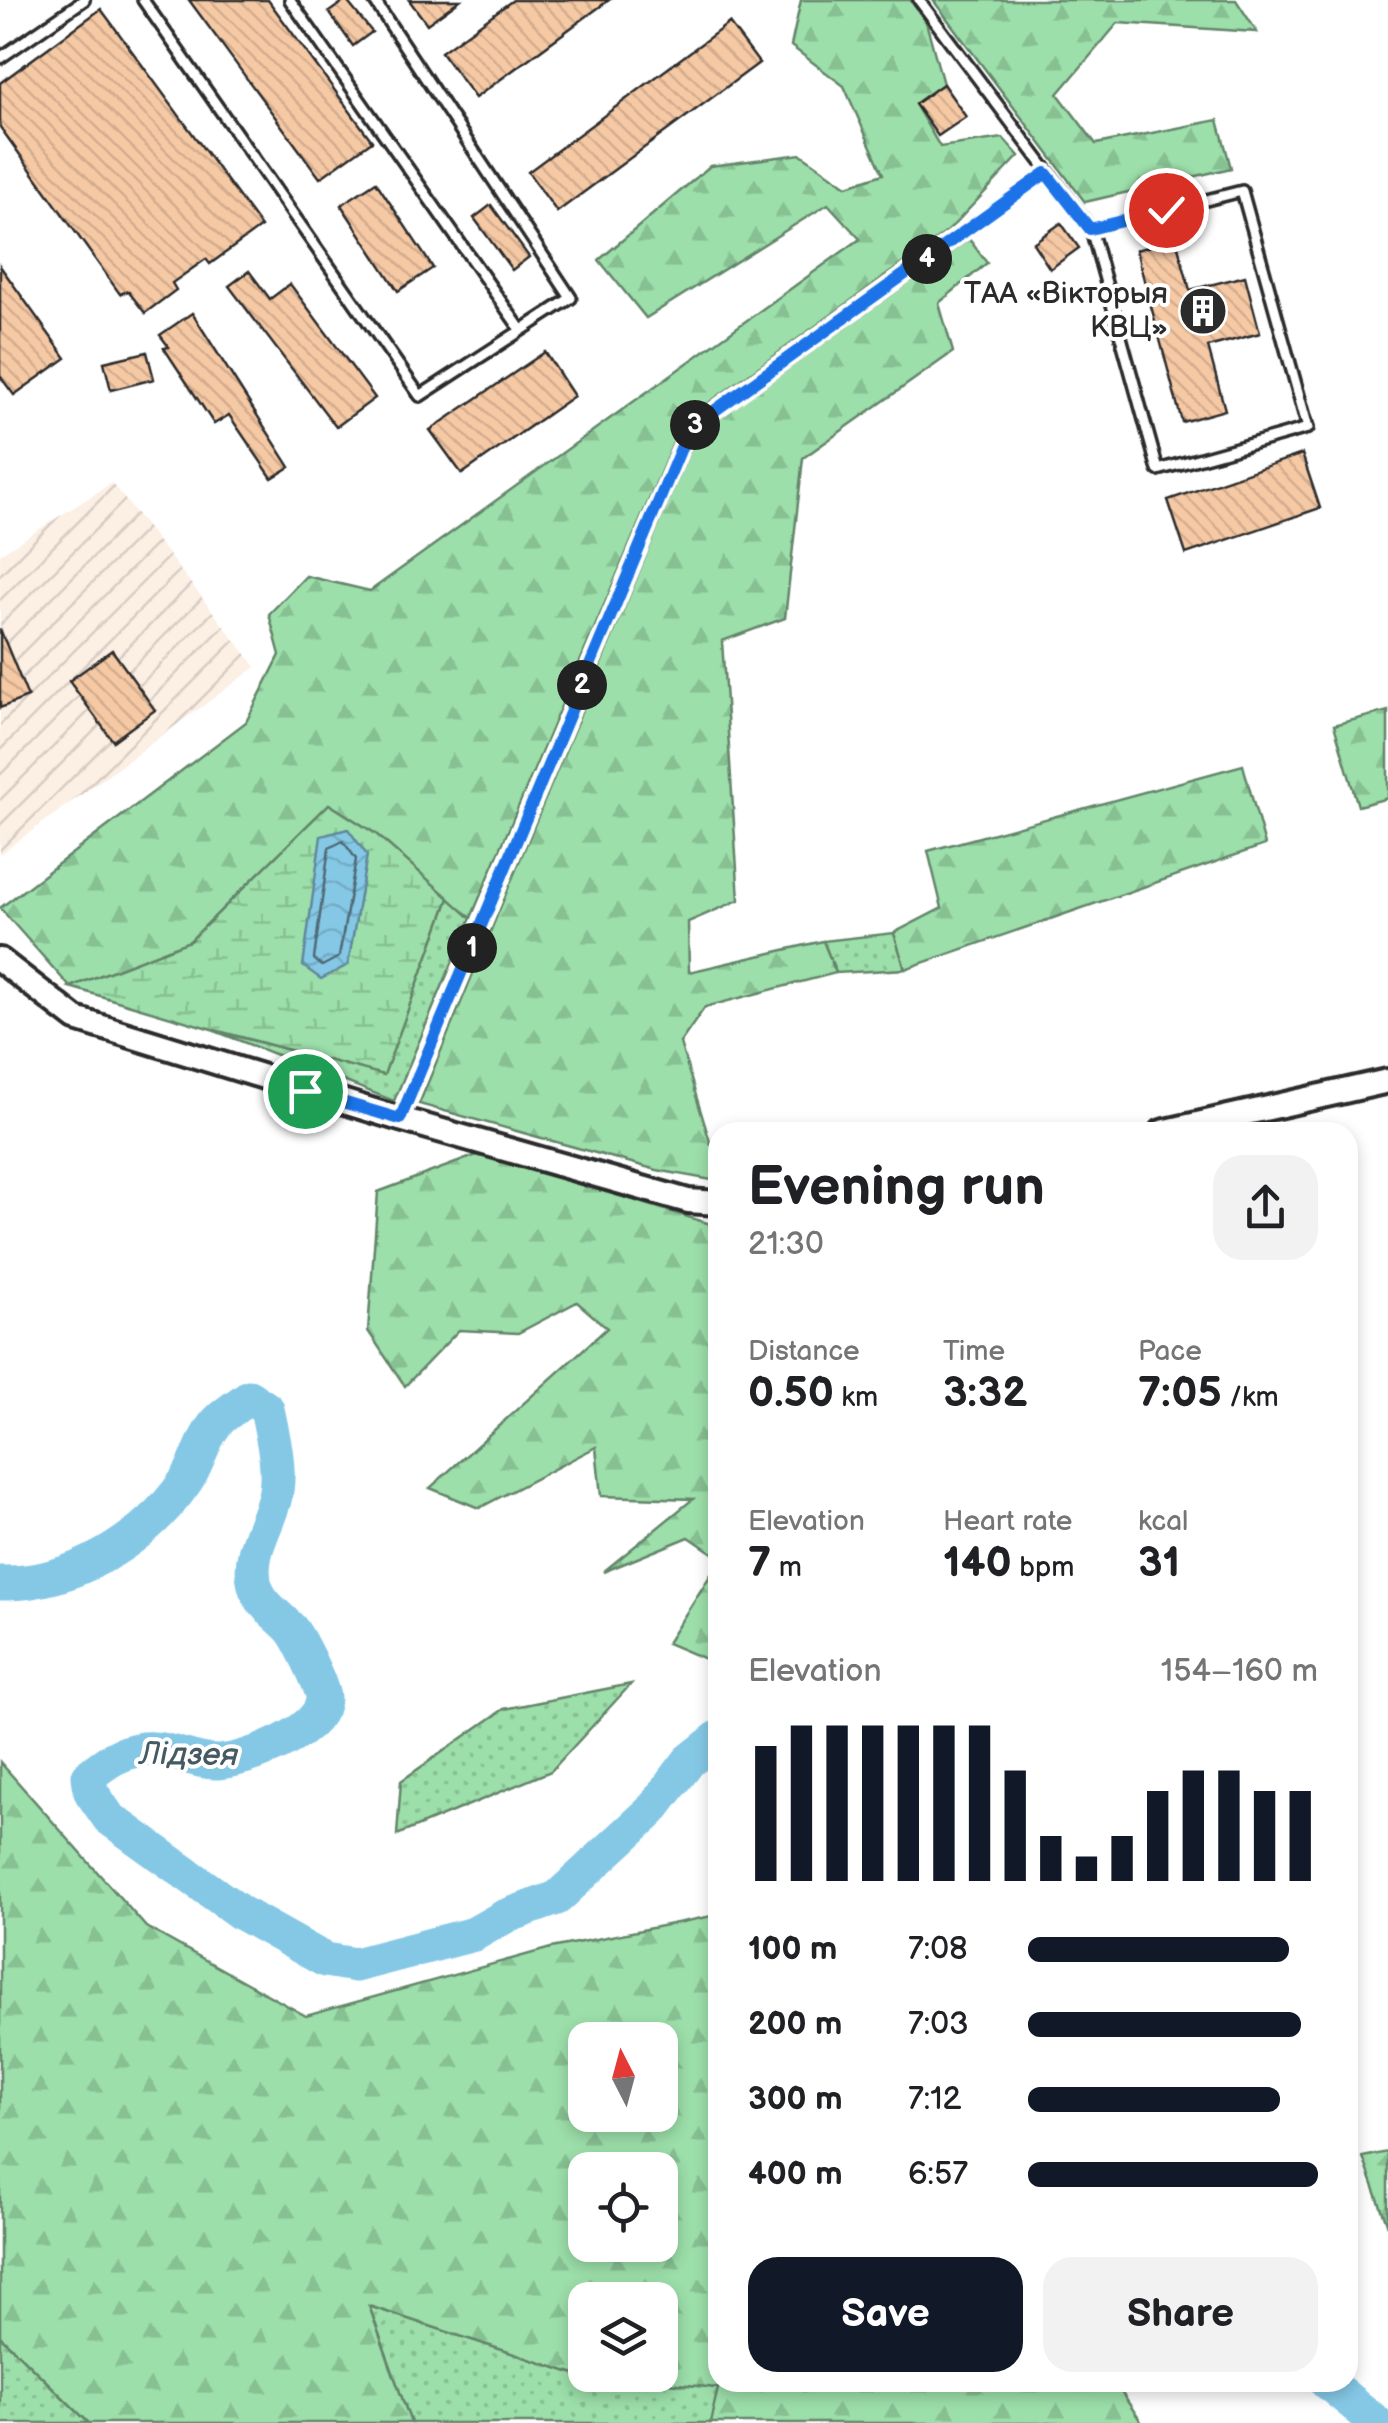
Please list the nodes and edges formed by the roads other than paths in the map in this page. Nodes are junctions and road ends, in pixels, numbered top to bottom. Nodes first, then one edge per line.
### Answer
1 (84, 0) edge
2 (143, 0) edge
3 (290, 0) edge
4 (374, 0) edge
5 (919, 0) edge
6 (0, 58) edge
7 (1046, 173) junction
8 (1090, 229) junction
9 (521, 330) junction
10 (0, 960) edge
11 (1388, 1080) edge
12 (400, 1119) junction
13 (1205, 1122) edge
14 (708, 1202) edge

1 - 6 lane
2 - 9 lane
3 - 9 lane
4 - 9 lane
5 - 7 lane
7 - 8 lane
7 - 12 lane
8 - 8 lane
10 - 12 street
11 - 13 street
12 - 14 street

